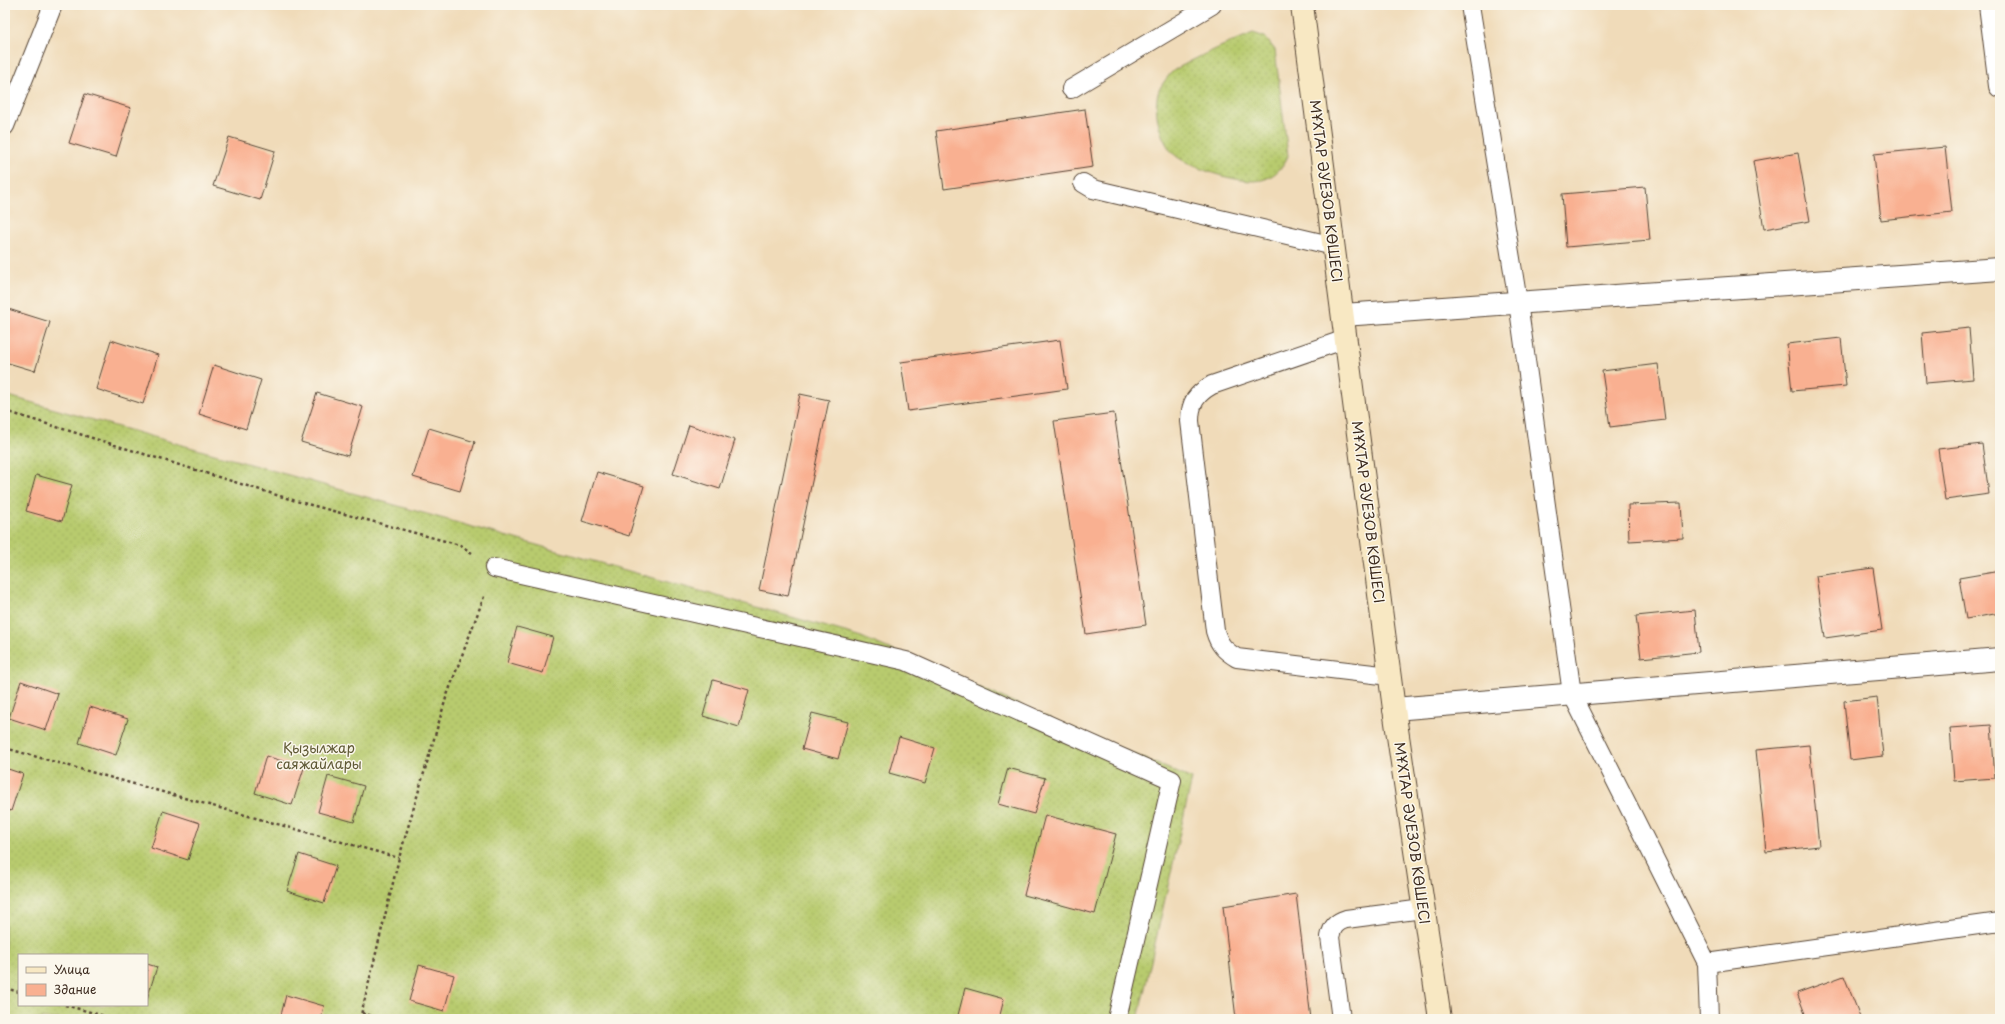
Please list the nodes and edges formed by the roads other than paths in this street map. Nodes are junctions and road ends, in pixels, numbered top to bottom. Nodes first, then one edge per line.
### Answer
1 (53, 5) edge
2 (1212, 5) edge
3 (1302, 5) edge
4 (1470, 5) edge
5 (1990, 5) edge
6 (2000, 86) edge
7 (1071, 89) dead end
8 (5, 126) edge
9 (1083, 183) dead end
10 (1334, 246) junction
11 (2000, 269) edge
12 (1518, 302) junction
13 (1343, 315) junction
14 (1346, 339) junction
15 (494, 568) road end
16 (2000, 659) edge
17 (1390, 676) junction
18 (1572, 694) junction
19 (1394, 709) junction
20 (1423, 909) junction
21 (2000, 922) edge
22 (1707, 963) junction
23 (1117, 1019) edge
24 (1341, 1019) edge
25 (1440, 1019) edge
26 (1709, 1019) edge

1 - 8 lane
2 - 7 lane
3 - 10 main road, МҰХТАР ӘУЕЗОВ КӨШЕСІ
4 - 12 lane
5 - 6 street
9 - 10 lane
10 - 13 main road, МҰХТАР ӘУЕЗОВ КӨШЕСІ
11 - 12 street
12 - 13 street
12 - 18 lane
13 - 14 main road, МҰХТАР ӘУЕЗОВ КӨШЕСІ
14 - 17 main road, МҰХТАР ӘУЕЗОВ КӨШЕСІ
14 - 17 lane
15 - 23 lane
16 - 18 street
17 - 19 main road, МҰХТАР ӘУЕЗОВ КӨШЕСІ
18 - 19 street
18 - 22 lane
19 - 20 main road, МҰХТАР ӘУЕЗОВ КӨШЕСІ
20 - 24 lane
20 - 25 main road, МҰХТАР ӘУЕЗОВ КӨШЕСІ
21 - 22 lane
22 - 26 lane

